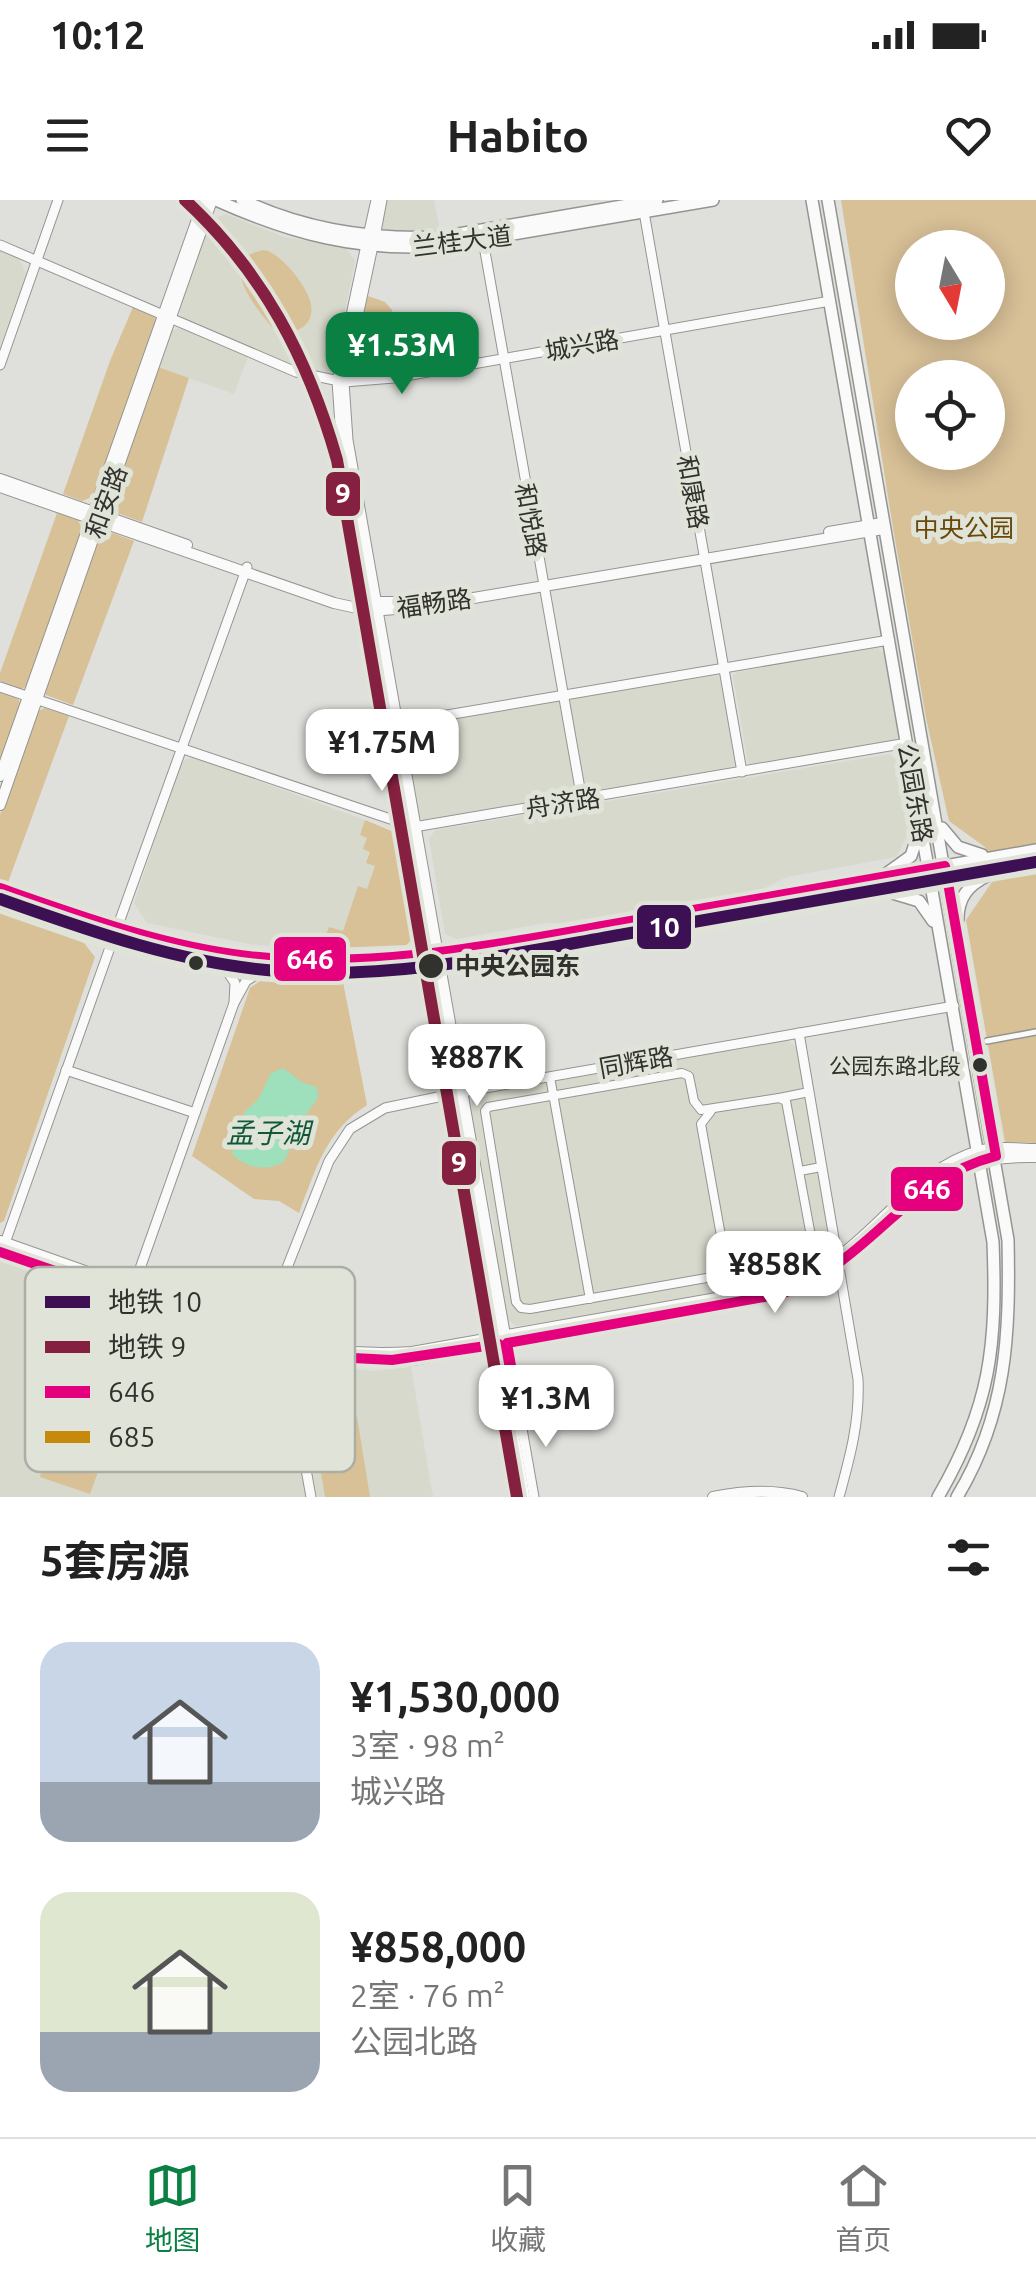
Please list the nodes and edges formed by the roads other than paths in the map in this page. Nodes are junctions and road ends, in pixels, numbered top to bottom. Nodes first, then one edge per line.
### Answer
1 (58, 200) edge
2 (204, 200) edge
3 (214, 200) edge
4 (242, 200) edge
5 (379, 200) edge
6 (657, 200) edge
7 (713, 200) edge
8 (800, 200) edge
9 (812, 200) edge
10 (828, 200) edge
11 (836, 200) edge
12 (642, 205) edge
13 (815, 216) junction
14 (484, 240) junction
15 (370, 241) junction
16 (0, 245) edge
17 (36, 260) junction
18 (838, 262) junction
19 (830, 301) junction
20 (168, 317) junction
21 (665, 330) junction
22 (503, 358) junction
23 (0, 365) edge
24 (340, 381) junction
25 (0, 479) edge
26 (0, 487) edge
27 (97, 517) junction
28 (876, 527) junction
29 (705, 556) junction
30 (246, 569) junction
31 (542, 583) junction
32 (374, 607) junction
33 (889, 640) junction
34 (724, 668) junction
35 (0, 686) edge
36 (563, 695) junction
37 (32, 698) junction
38 (394, 724) junction
39 (907, 743) junction
40 (182, 749) junction
41 (742, 772) junction
42 (0, 776) edge
43 (582, 800) junction
44 (0, 804) edge
45 (937, 820) junction
46 (920, 823) junction
47 (411, 826) junction
48 (1036, 850) edge
49 (998, 864) junction
50 (1036, 864) edge
51 (946, 873) junction
52 (930, 875) junction
53 (878, 884) junction
54 (0, 888) edge
55 (0, 901) edge
56 (115, 933) junction
57 (958, 938) junction
58 (942, 941) junction
59 (434, 959) junction
60 (223, 965) junction
61 (266, 969) junction
62 (234, 1003) junction
63 (954, 1006) junction
64 (1036, 1032) edge
65 (799, 1034) junction
66 (987, 1041) dead end
67 (66, 1070) junction
68 (550, 1076) junction
69 (459, 1092) junction
70 (809, 1092) junction
71 (553, 1096) junction
72 (779, 1098) junction
73 (716, 1108) junction
74 (195, 1114) junction
75 (1036, 1149) edge
76 (995, 1152) junction
77 (981, 1154) junction
78 (1036, 1157) edge
79 (492, 1164) junction
80 (822, 1167) junction
81 (472, 1168) junction
82 (800, 1172) junction
83 (2, 1245) edge
84 (838, 1262) junction
85 (62, 1267) edge
86 (140, 1267) edge
87 (289, 1267) edge
88 (728, 1275) junction
89 (668, 1285) junction
90 (590, 1299) junction
91 (673, 1309) junction
92 (502, 1340) junction
93 (355, 1354) edge
94 (307, 1472) edge
95 (311, 1497) edge
96 (525, 1497) edge
97 (534, 1497) edge
98 (714, 1497) edge
99 (802, 1497) edge
100 (838, 1497) edge
101 (938, 1497) edge
102 (957, 1497) edge

1 - 17 street
2 - 20 main road, 和安路
3 - 15 main road, 兰桂大道
3 - 20 main road, 和安路
4 - 15 main road, 兰桂大道
5 - 15 street
6 - 12 main road, 兰桂大道
7 - 12 main road, 兰桂大道
8 - 13 main road
9 - 13 main road, 公园东路
10 - 18 main road, 公园东路
11 - 18 main road
12 - 14 main road, 兰桂大道
12 - 15 main road, 兰桂大道
12 - 21 street, 和康路
13 - 19 main road, 公园东路
14 - 15 main road, 兰桂大道
14 - 22 street, 和悦路
15 - 24 street
16 - 17 street, 城兴路
17 - 20 street, 城兴路
17 - 23 street
18 - 28 main road, 公园东路
19 - 21 street, 城兴路
19 - 28 main road, 公园东路
20 - 24 street, 城兴路
20 - 27 main road, 和安路
21 - 22 street, 城兴路
21 - 29 street, 和康路
22 - 24 street, 城兴路
22 - 31 street, 和悦路
24 - 32 street
25 - 27 main road, 福畅路
26 - 27 main road, 福畅路
27 - 30 main road, 福畅路
27 - 37 main road, 和安路
28 - 29 main road, 福畅路
28 - 33 main road, 公园东路
28 - 45 main road, 公园东路
29 - 31 main road, 福畅路
29 - 34 street, 和康路
30 - 32 main road, 福畅路
30 - 40 street
31 - 32 main road, 福畅路
31 - 36 street, 和悦路
32 - 38 street
33 - 34 street
33 - 39 main road, 公园东路
34 - 36 street
34 - 41 street, 和康路
35 - 37 street, 舟济路
36 - 38 street
36 - 43 street, 和悦路
37 - 40 street, 舟济路
37 - 42 main road, 和安路
37 - 44 main road, 和安路
38 - 47 street
39 - 41 street, 舟济路
39 - 46 main road, 公园东路
40 - 47 street, 舟济路
40 - 56 street
41 - 43 street, 舟济路
43 - 47 street, 舟济路
45 - 49 main road
45 - 51 main road, 公园东路
46 - 52 main road, 公园东路
46 - 53 main road
47 - 59 street
48 - 49 main road
49 - 50 main road
49 - 51 main road
49 - 57 main road
51 - 52 main road
51 - 57 main road, 公园东路
52 - 53 main road
52 - 58 main road, 公园东路
53 - 58 main road
53 - 59 main road
54 - 56 main road
55 - 56 main road
56 - 59 main road
56 - 60 main road
56 - 67 street
57 - 76 main road, 公园东路
58 - 63 main road, 公园东路
59 - 61 main road
59 - 69 street
60 - 61 main road
60 - 62 street
61 - 62 street
62 - 74 street
63 - 65 street, 同辉路
63 - 77 main road, 公园东路
64 - 66 street
65 - 68 street, 同辉路
65 - 70 street
67 - 74 street
67 - 83 street
68 - 69 street, 同辉路
68 - 71 street
69 - 81 street
69 - 87 street, 同辉路
70 - 72 street
70 - 80 street
71 - 73 street
71 - 79 street
71 - 90 street
72 - 73 street
72 - 82 street
73 - 88 street
74 - 86 street
75 - 76 main road
76 - 77 main road
76 - 78 main road
76 - 102 main road, 公园东路
77 - 84 main road
77 - 101 main road, 公园东路
79 - 81 street
79 - 90 street
80 - 82 street
80 - 84 street
81 - 92 street
82 - 88 street
83 - 85 main road
84 - 91 main road
84 - 100 street
88 - 89 street
89 - 90 street
89 - 91 street
91 - 92 main road
92 - 93 main road
92 - 96 street
92 - 97 street
94 - 95 street, 同辉路
98 - 99 main road

